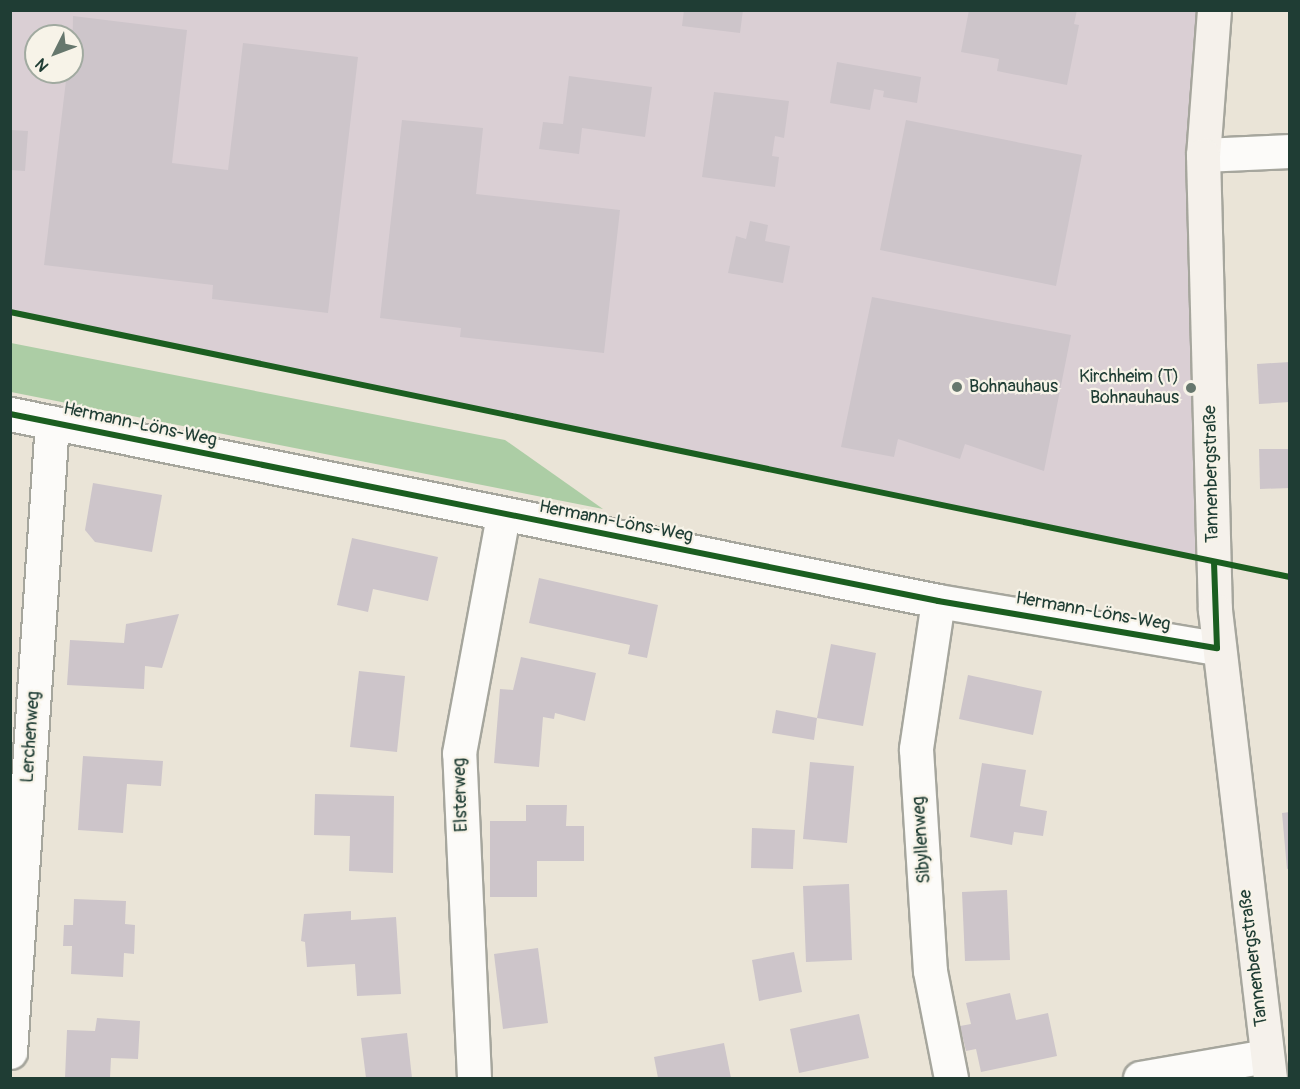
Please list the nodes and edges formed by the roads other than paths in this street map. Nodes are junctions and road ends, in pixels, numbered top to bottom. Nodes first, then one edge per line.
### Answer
1 (1214, 10) edge
2 (1290, 151) edge
3 (1203, 155) junction
4 (10, 414) edge
5 (52, 422) junction
6 (503, 515) junction
7 (938, 601) junction
8 (1217, 648) junction
9 (10, 1052) edge
10 (1268, 1067) edge
11 (474, 1078) edge
12 (951, 1078) edge
13 (1140, 1078) edge

1 - 3 street, Tannenbergstraße
2 - 3 street
3 - 8 street, Tannenbergstraße
4 - 5 street, Hermann-Löns-Weg
5 - 6 street, Hermann-Löns-Weg
5 - 9 street, Lerchenweg
6 - 7 street, Hermann-Löns-Weg
6 - 11 street, Elsterweg
7 - 8 street, Hermann-Löns-Weg
7 - 12 street, Sibyllenweg
8 - 10 street, Tannenbergstraße
10 - 13 street

